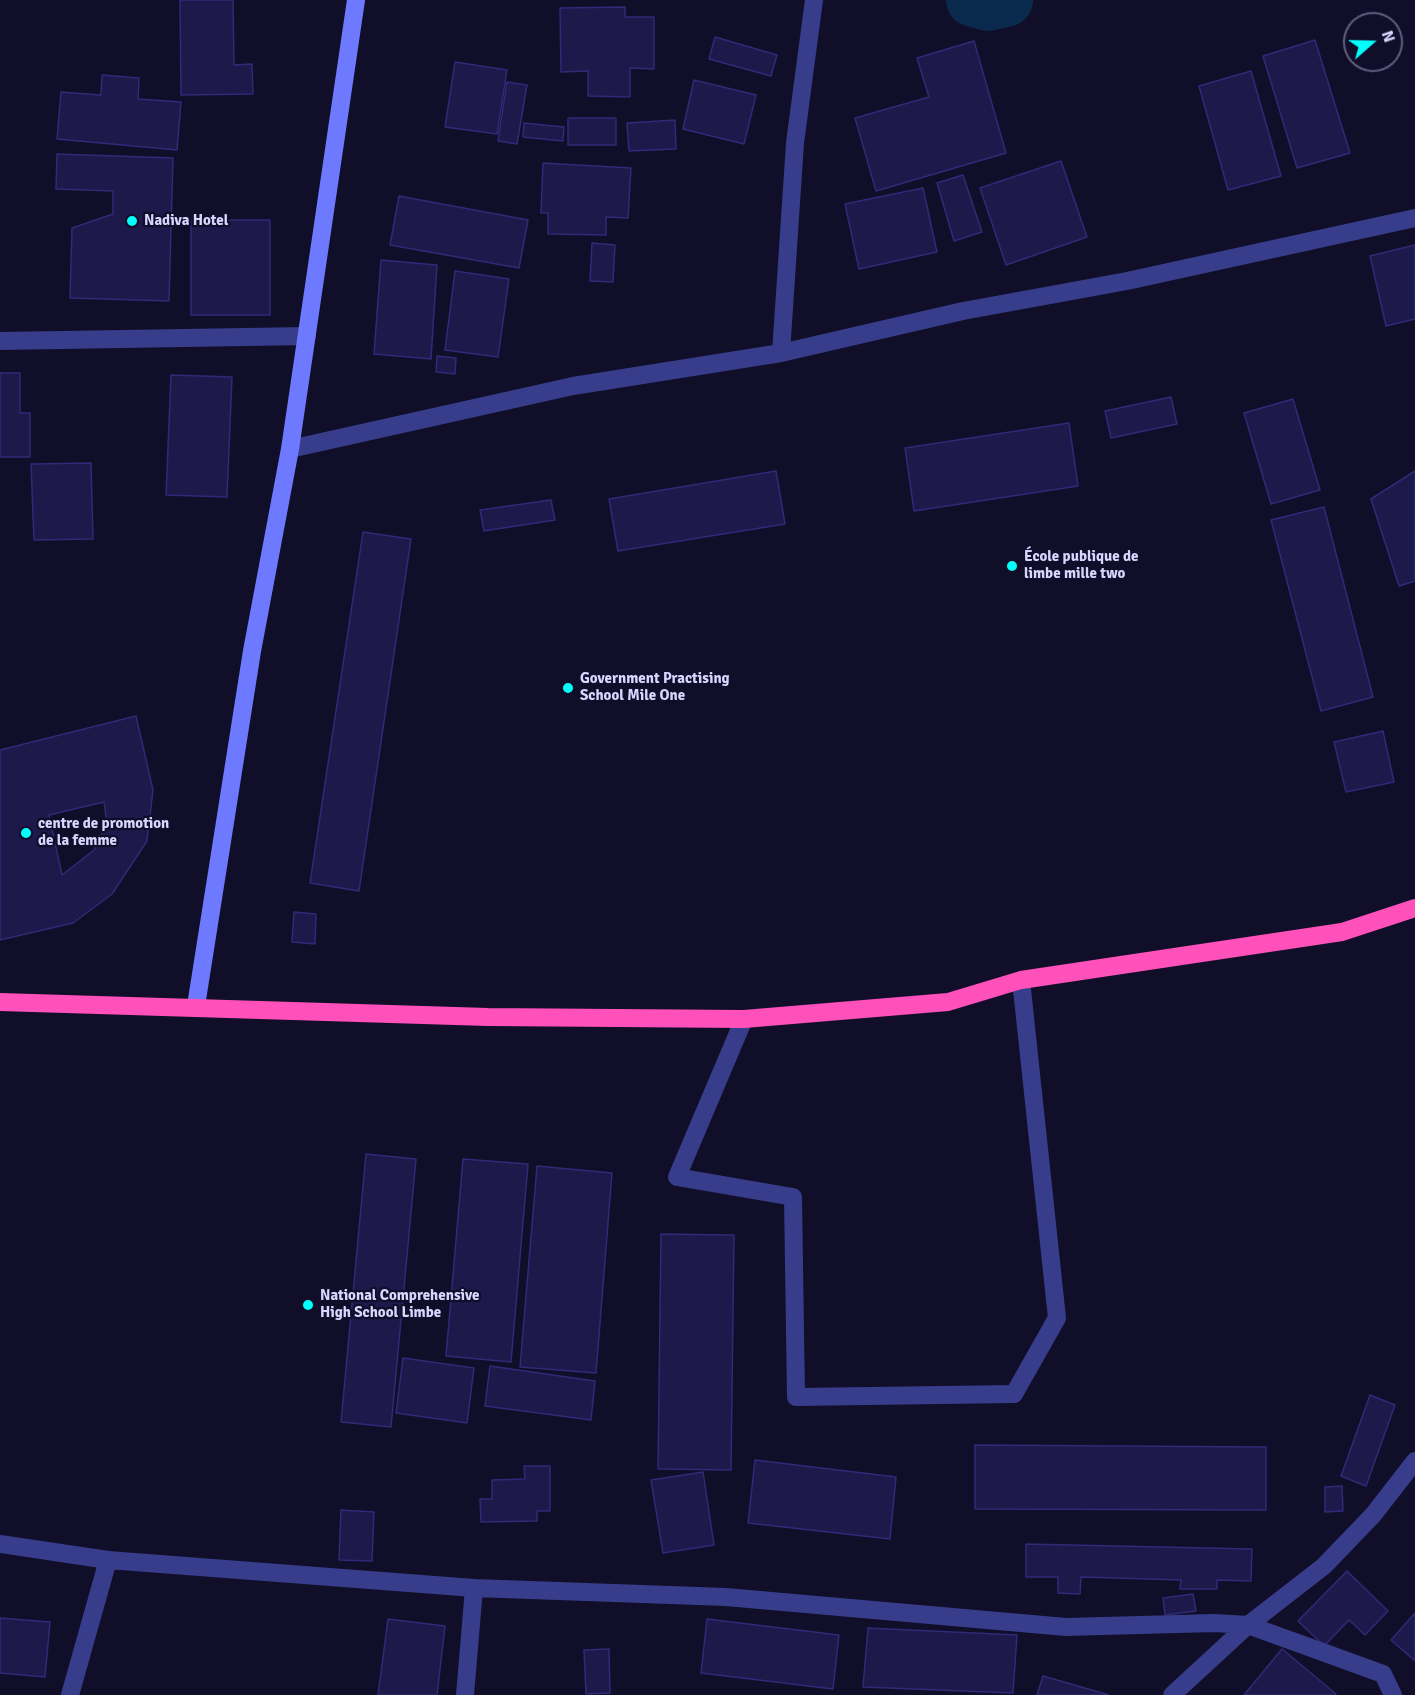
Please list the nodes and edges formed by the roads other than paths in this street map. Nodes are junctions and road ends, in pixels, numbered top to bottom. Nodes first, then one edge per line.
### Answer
1 (356, 0) edge
2 (814, 0) edge
3 (1415, 218) edge
4 (307, 336) junction
5 (0, 341) edge
6 (781, 353) junction
7 (290, 449) junction
8 (1415, 909) edge
9 (1021, 980) junction
10 (0, 1002) edge
11 (196, 1006) junction
12 (744, 1019) junction
13 (1415, 1461) edge
14 (0, 1544) edge
15 (108, 1560) junction
16 (474, 1588) junction
17 (1248, 1625) junction
18 (70, 1695) edge
19 (465, 1695) edge
20 (1172, 1695) edge
21 (1393, 1695) edge

1 - 4 street
2 - 6 street
3 - 6 street
4 - 5 street
4 - 7 street
6 - 7 street
7 - 11 street
8 - 9 highway
9 - 12 highway
9 - 12 street
10 - 11 highway
11 - 12 highway
13 - 17 street
14 - 15 street
15 - 16 street
15 - 18 street
16 - 17 street
16 - 19 street
17 - 20 street
17 - 21 street

